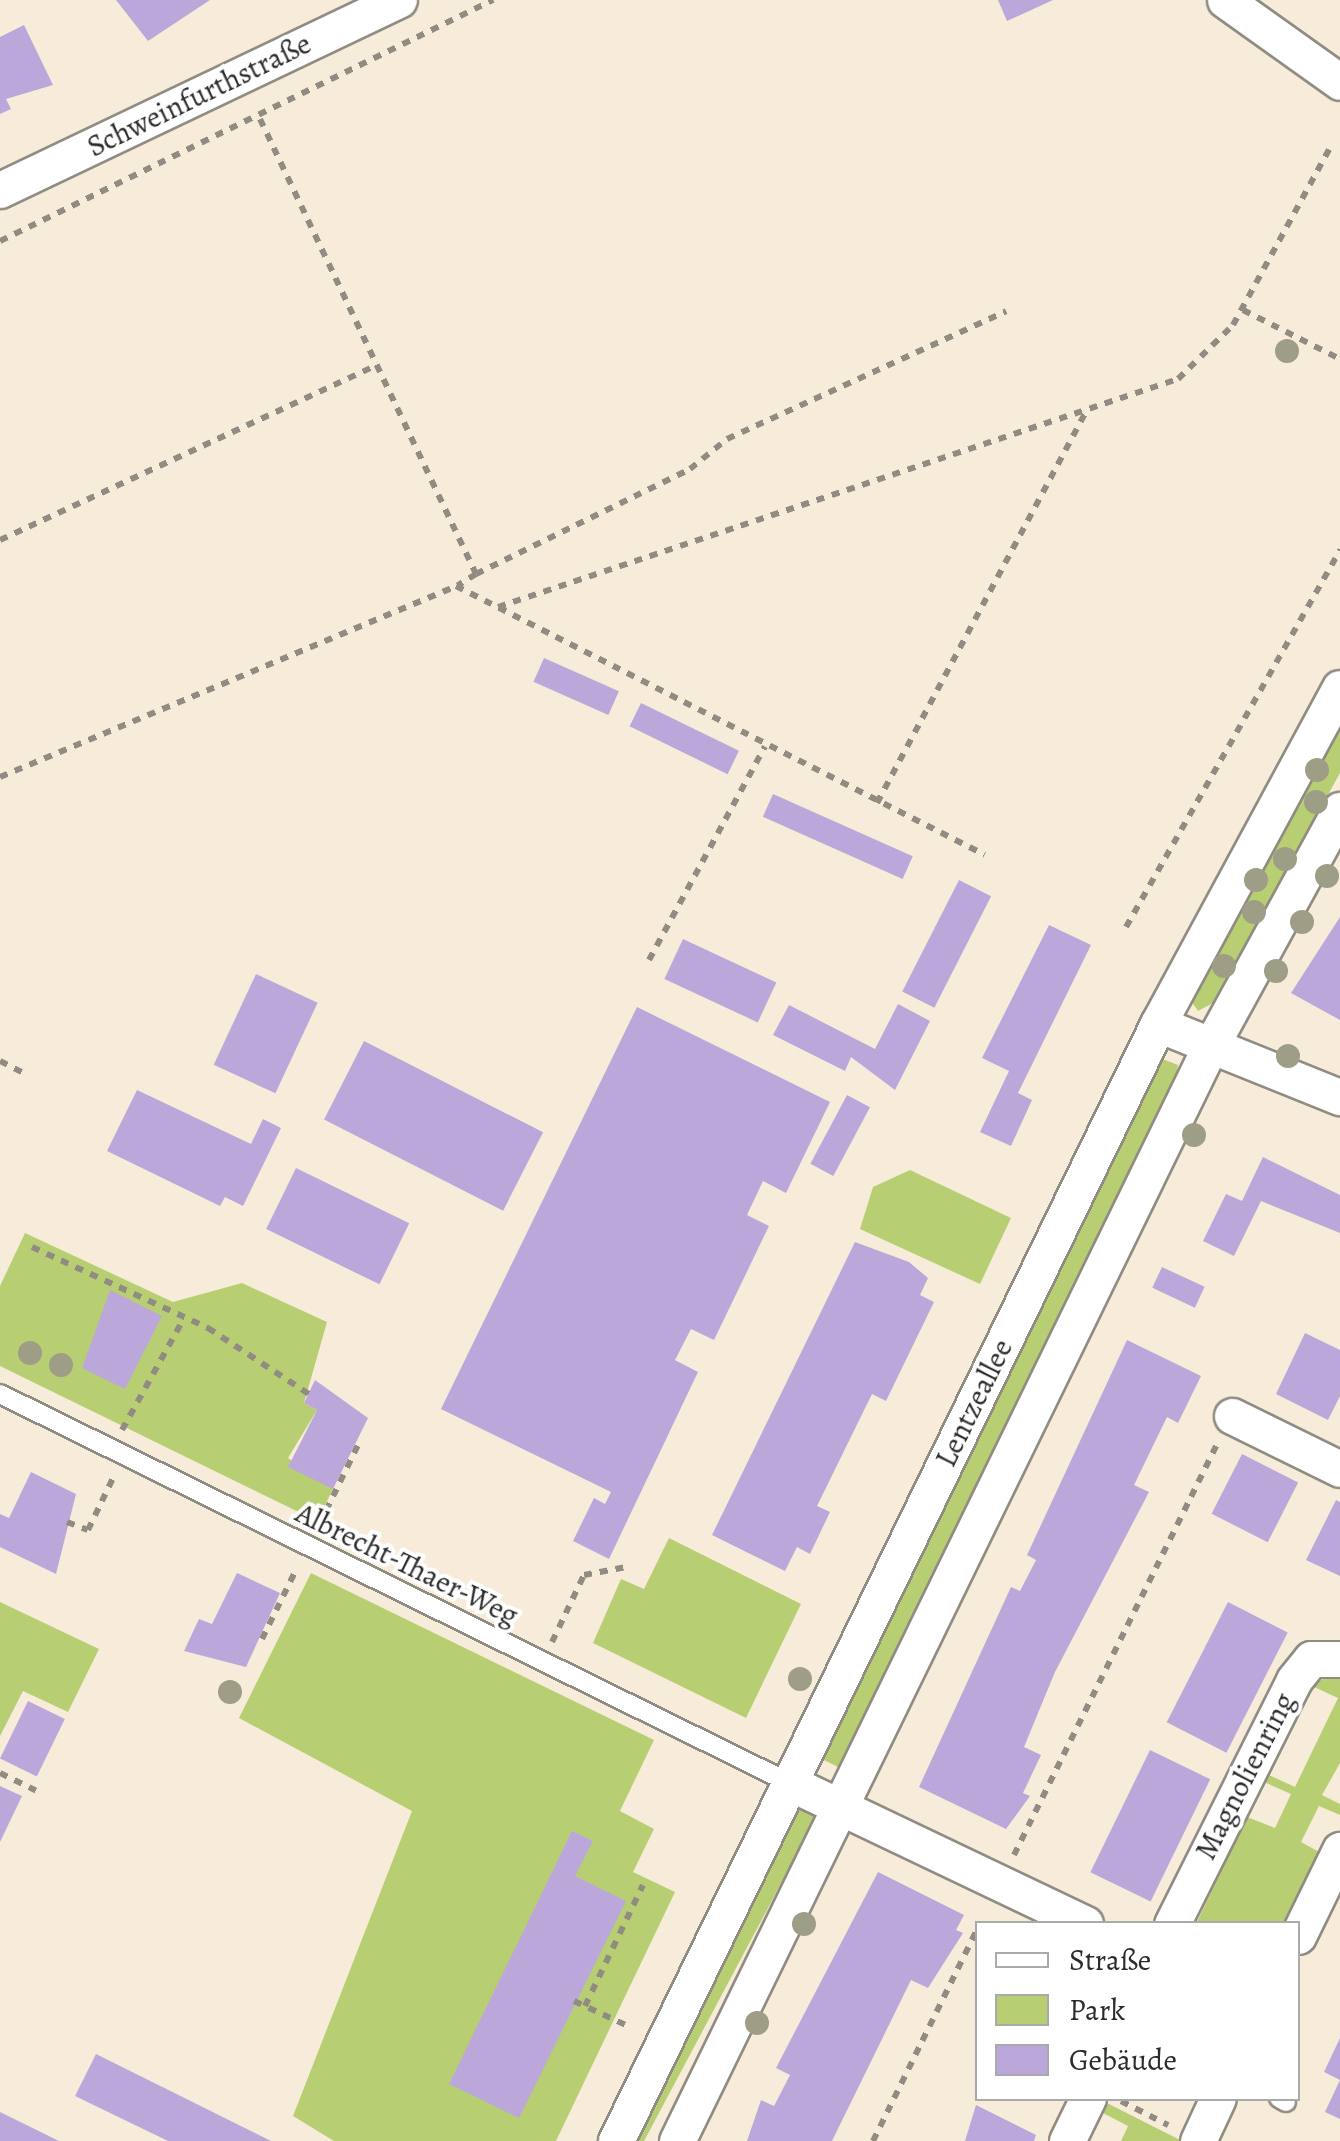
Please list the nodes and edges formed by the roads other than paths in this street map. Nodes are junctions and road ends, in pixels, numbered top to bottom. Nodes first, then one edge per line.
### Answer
1 (399, 0) edge
2 (1225, 0) edge
3 (1340, 82) edge
4 (0, 190) edge
5 (1340, 688) edge
6 (1340, 810) edge
7 (1158, 1024) junction
8 (1208, 1051) junction
9 (1340, 1098) edge
10 (0, 1394) edge
11 (1232, 1416) road end
12 (1340, 1469) edge
13 (1340, 1658) edge
14 (790, 1784) junction
15 (839, 1808) junction
16 (1340, 1850) edge
17 (1080, 1921) edge
18 (1174, 1921) edge
19 (1300, 1932) edge
20 (1087, 2101) edge
21 (1217, 2101) edge
22 (1198, 2140) edge
23 (616, 2141) edge
24 (677, 2141) edge
25 (1068, 2141) edge

1 - 4 street, Schweinfurthstraße
2 - 3 street
5 - 7 street, Lentzeallee
6 - 8 street, Lentzeallee
7 - 8 street
7 - 14 street, Lentzeallee
8 - 9 street
8 - 15 street, Lentzeallee
10 - 14 lane, Albrecht-Thaer-Weg
11 - 12 street
13 - 18 street, Magnolienring
14 - 15 street
14 - 23 street, Lentzeallee
15 - 17 street
15 - 24 street, Lentzeallee
16 - 19 street
20 - 25 street
21 - 22 street

